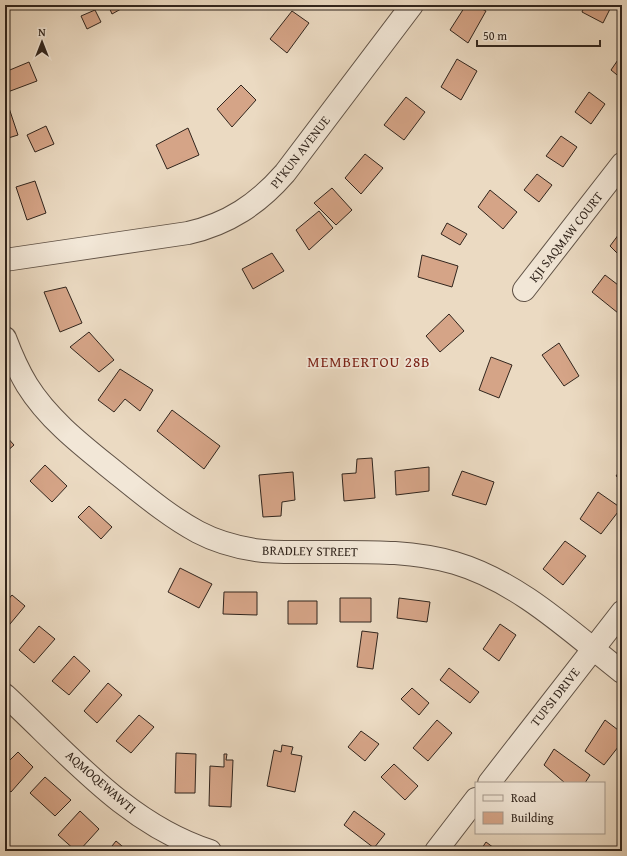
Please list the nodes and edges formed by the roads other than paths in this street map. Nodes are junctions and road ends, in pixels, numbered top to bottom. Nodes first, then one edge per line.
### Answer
1 (412, 5) edge
2 (622, 164) edge
3 (5, 260) edge
4 (524, 290) dead end
5 (5, 338) edge
6 (622, 612) edge
7 (593, 649) junction
8 (622, 672) edge
9 (5, 695) edge
10 (490, 782) edge
11 (475, 800) edge
12 (210, 851) edge
13 (436, 851) edge

1 - 3 street, PI'KUN AVENUE
2 - 4 street, KJI SAQMAW COURT
5 - 7 street, BRADLEY STREET
6 - 7 street, TUPSI DRIVE
7 - 8 street, BRADLEY STREET
7 - 10 street, TUPSI DRIVE
9 - 12 street, AQMOQEWAWTI
11 - 13 street

